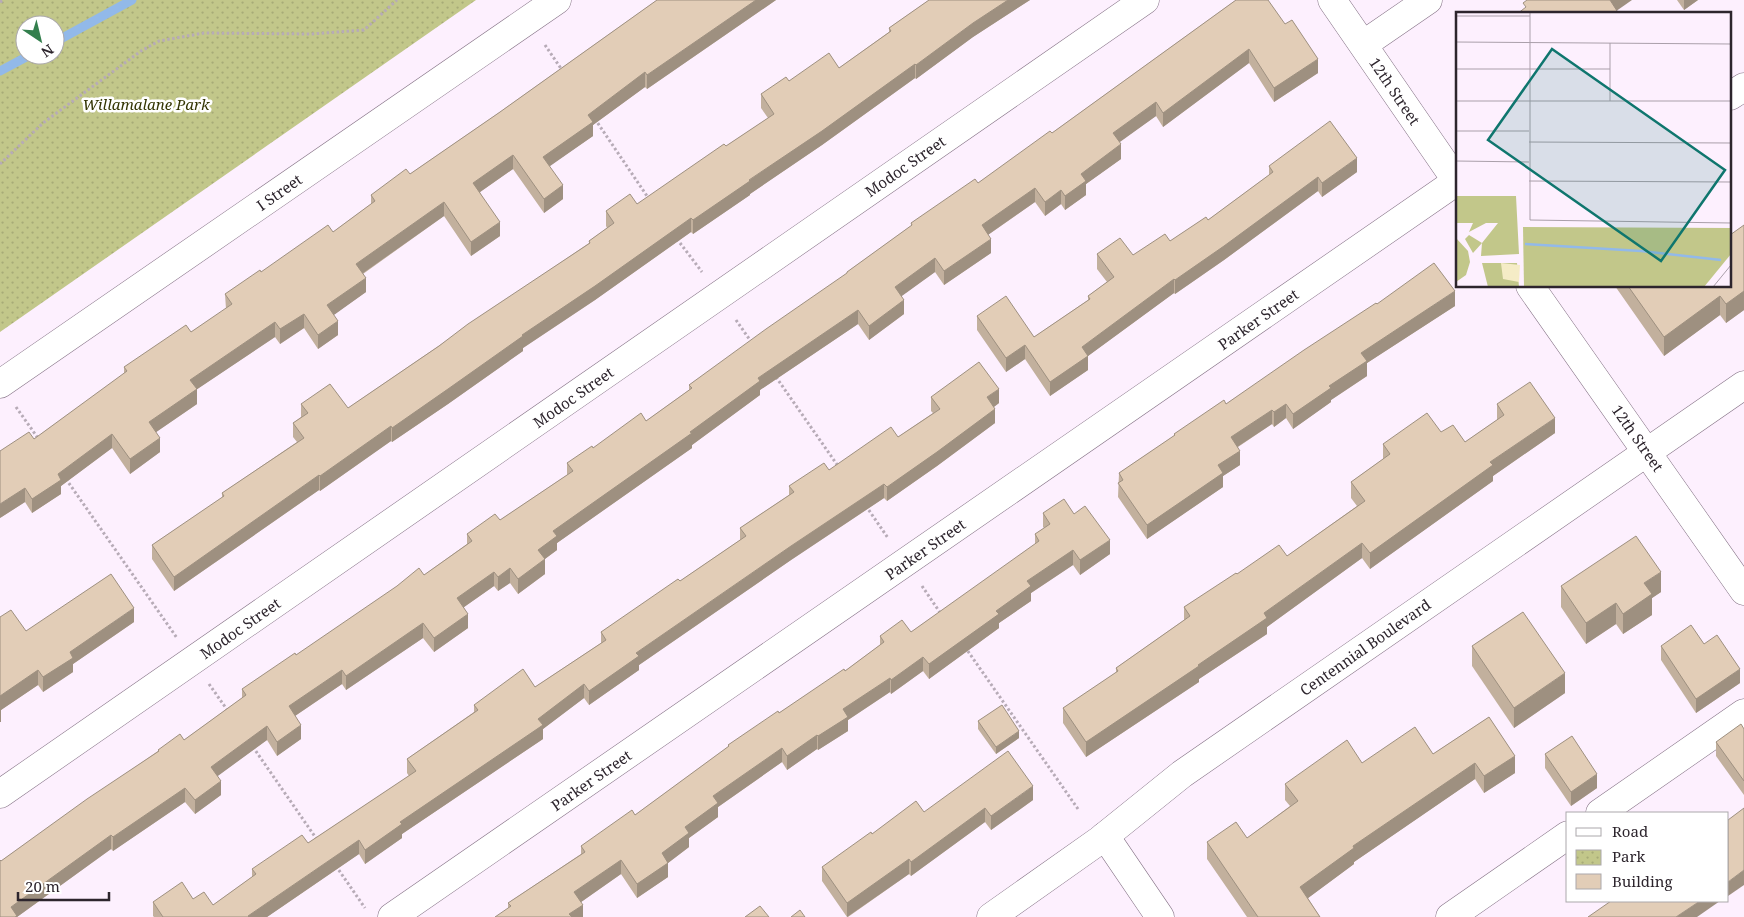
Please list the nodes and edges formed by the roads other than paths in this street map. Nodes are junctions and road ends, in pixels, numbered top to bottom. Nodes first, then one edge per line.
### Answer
1 (557, 0) edge
2 (1145, 0) edge
3 (1332, 0) edge
4 (1428, 0) edge
5 (1364, 44) junction
6 (1744, 86) edge
7 (1732, 95) edge
8 (1456, 181) edge
9 (1456, 183) edge
10 (1531, 288) edge
11 (1744, 385) edge
12 (6, 392) edge
13 (1647, 451) junction
14 (1744, 591) edge
15 (1744, 713) edge
16 (0, 794) edge
17 (1601, 812) edge
18 (1105, 836) junction
19 (1566, 836) edge
20 (392, 917) edge
21 (991, 917) edge
22 (1160, 917) edge
23 (1450, 917) edge

1 - 12 street, I Street
2 - 16 street, Modoc Street
3 - 5 street, 12th Street
4 - 5 street
5 - 8 street, 12th Street
6 - 7 street
9 - 20 street, Parker Street
10 - 13 street, 12th Street
11 - 13 street, Centennial Boulevard
13 - 14 street, 12th Street
13 - 18 street, Centennial Boulevard
15 - 17 street
18 - 21 street, Centennial Boulevard
18 - 22 street
19 - 23 street

